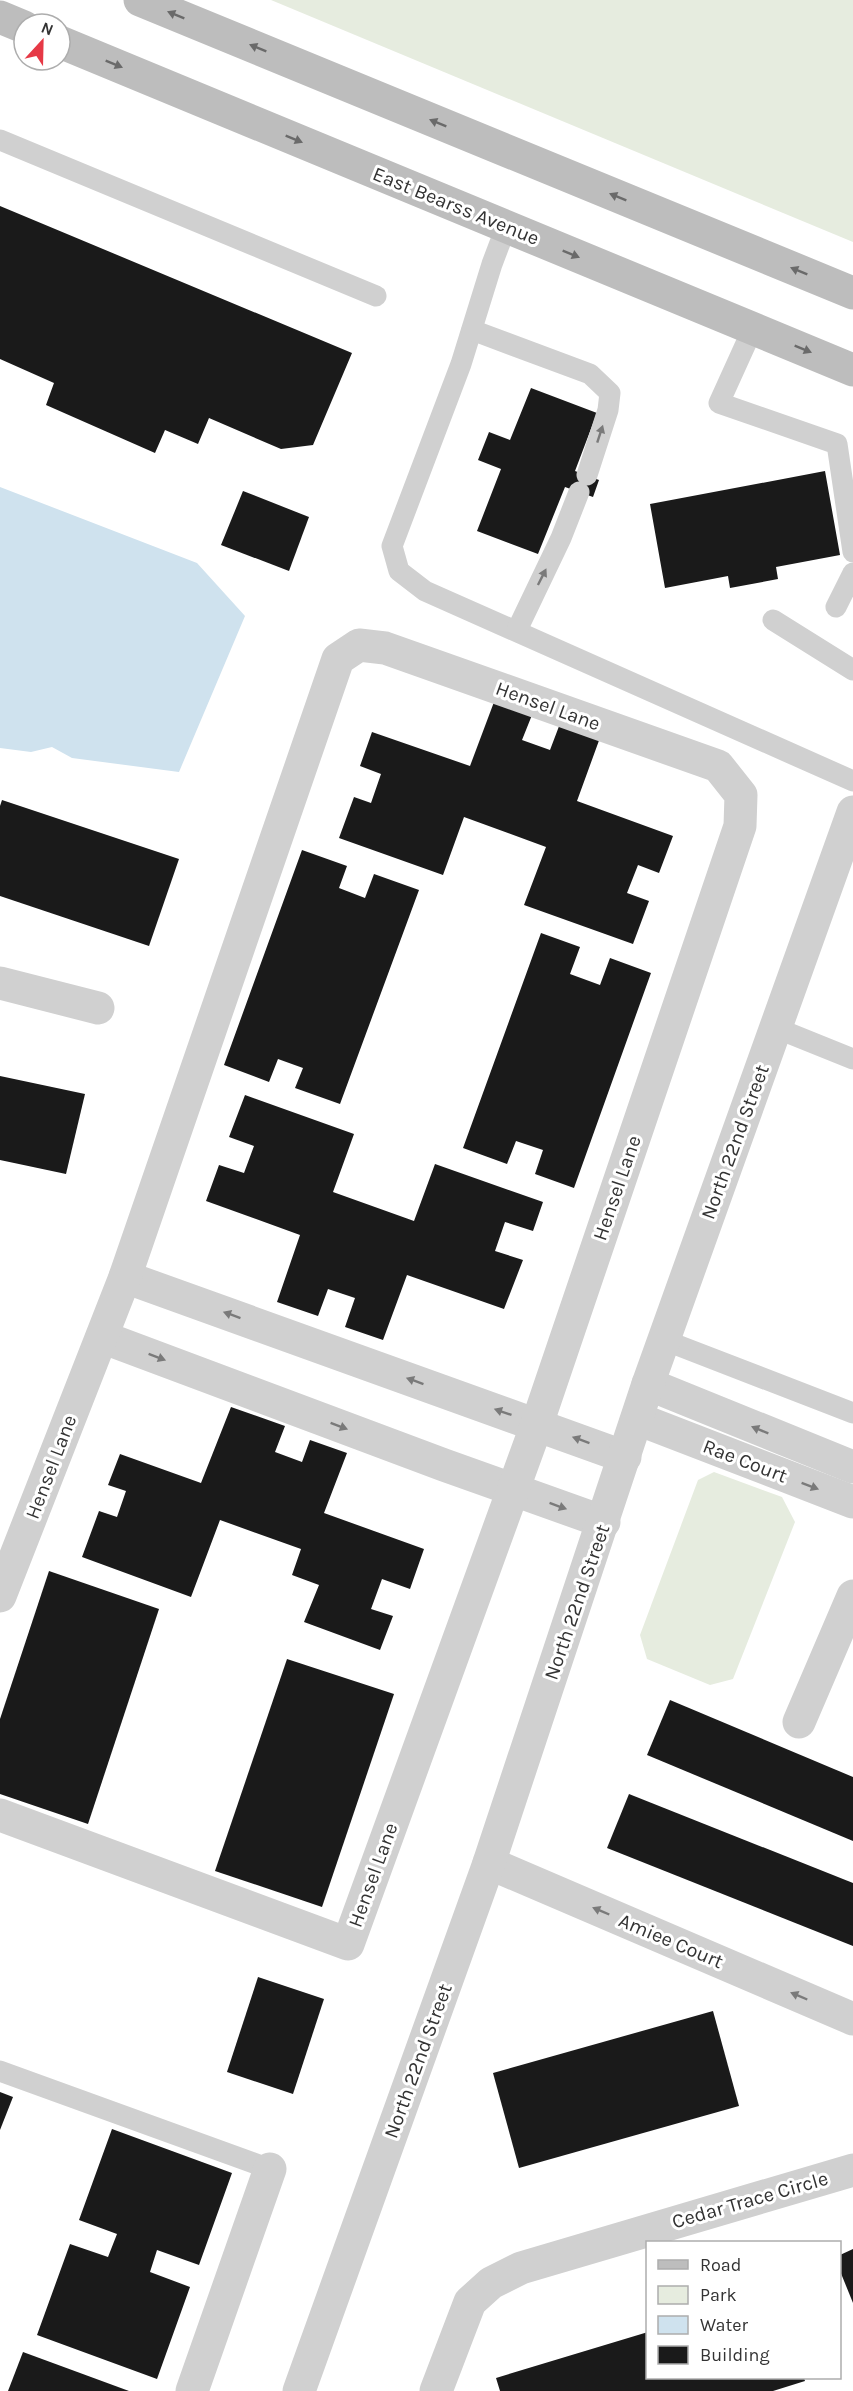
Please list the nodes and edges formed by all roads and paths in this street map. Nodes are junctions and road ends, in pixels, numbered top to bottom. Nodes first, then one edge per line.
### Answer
1 (140, 0) edge
2 (72, 47) edge
3 (0, 140) edge
4 (506, 227) junction
5 (853, 293) edge
6 (376, 296) dead end
7 (753, 328) junction
8 (472, 330) junction
9 (853, 370) edge
10 (853, 552) edge
11 (853, 573) edge
12 (836, 607) dead end
13 (774, 620) dead end
14 (518, 630) junction
15 (853, 670) edge
16 (853, 781) edge
17 (853, 812) edge
18 (0, 983) edge
19 (98, 1008) dead end
20 (776, 1028) junction
21 (853, 1059) edge
22 (124, 1277) junction
23 (102, 1337) junction
24 (664, 1340) junction
25 (648, 1384) junction
26 (853, 1413) edge
27 (638, 1419) junction
28 (537, 1424) junction
29 (625, 1457) junction
30 (853, 1467) edge
31 (513, 1490) junction
32 (853, 1502) edge
33 (604, 1522) junction
34 (0, 1596) edge
35 (853, 1596) edge
36 (800, 1722) dead end
37 (0, 1815) edge
38 (489, 1863) junction
39 (853, 2019) edge
40 (0, 2071) edge
41 (270, 2169) joint
42 (853, 2170) edge
43 (192, 2391) edge
44 (299, 2391) edge
45 (436, 2391) edge

5 -> 1 main road
2 -> 4 main road, East Bearss Avenue
3 - 6 lane
4 -> 7 main road, East Bearss Avenue
4 - 8 lane
7 -> 9 main road, East Bearss Avenue
7 - 10 lane
8 - 14 lane
14 -> 8 lane
11 - 12 lane
13 - 15 lane
14 - 16 lane
17 - 20 street, North 22nd Street
18 - 19 street
20 - 21 lane
20 - 24 street, North 22nd Street
22 - 23 street, Hensel Lane
28 -> 22 street
22 - 28 street, Hensel Lane
23 -> 31 street
23 - 34 street, Hensel Lane
24 - 25 street, North 22nd Street
24 - 26 lane
25 - 27 street, North 22nd Street
30 -> 25 street, Rae Court
27 - 29 street, North 22nd Street
27 -> 32 street, Rae Court
29 -> 28 street
28 - 31 street, Hensel Lane
29 - 33 street, North 22nd Street
31 -> 33 street
31 - 37 street, Hensel Lane
33 - 38 street, North 22nd Street
35 - 36 street
39 -> 38 street, Amiee Court
38 - 44 street, North 22nd Street
40 - 41 lane
41 - 43 street
42 - 45 street, Cedar Trace Circle

